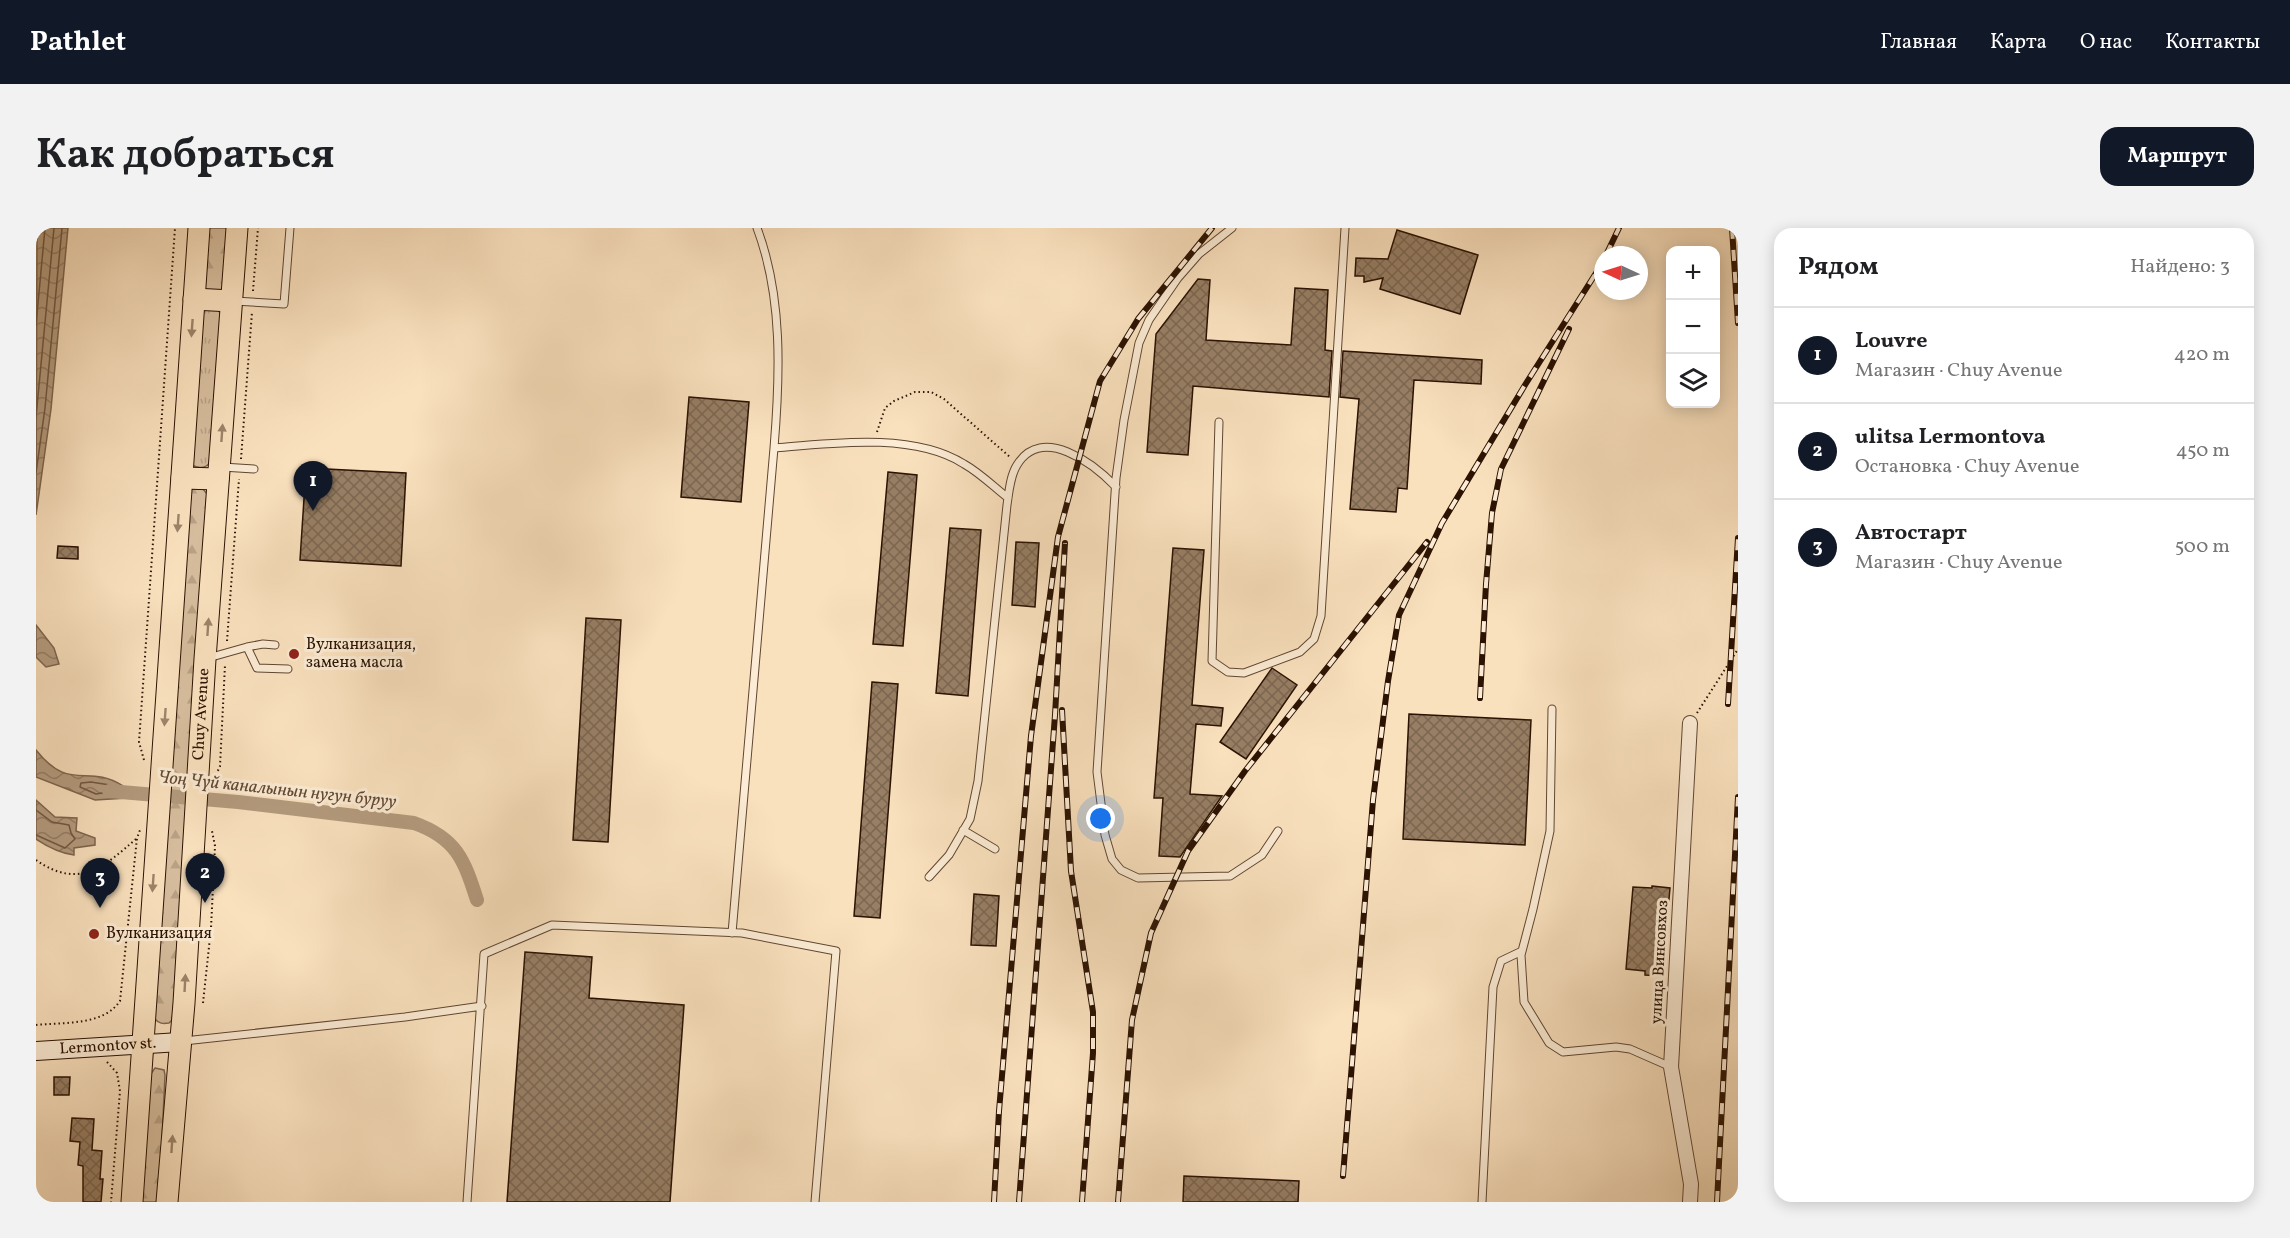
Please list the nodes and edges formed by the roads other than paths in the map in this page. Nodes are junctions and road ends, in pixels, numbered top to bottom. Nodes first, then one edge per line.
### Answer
1 (199, 228) edge
2 (237, 228) edge
3 (290, 228) edge
4 (757, 228) edge
5 (1232, 228) edge
6 (1345, 228) edge
7 (194, 299) junction
8 (242, 302) junction
9 (1219, 422) dead end
10 (774, 448) junction
11 (254, 469) dead end
12 (226, 471) junction
13 (182, 477) junction
14 (1116, 487) junction
15 (1008, 498) junction
16 (275, 645) dead end
17 (248, 647) junction
18 (205, 659) junction
19 (288, 669) dead end
20 (1552, 709) dead end
21 (1690, 723) road end
22 (963, 831) junction
23 (1278, 831) dead end
24 (995, 849) dead end
25 (929, 877) dead end
26 (732, 933) junction
27 (1522, 951) junction
28 (482, 1006) junction
29 (180, 1041) junction
30 (143, 1044) junction
31 (36, 1051) edge
32 (1671, 1067) junction
33 (132, 1202) edge
34 (167, 1202) edge
35 (467, 1202) edge
36 (815, 1202) edge
37 (1482, 1202) edge
38 (1690, 1202) edge

1 - 7 main road
2 - 8 main road, Chuy Avenue
3 - 8 lane
4 - 10 lane
5 - 14 lane
6 - 9 lane
7 - 8 main road
7 -> 13 main road
12 -> 8 main road, Chuy Avenue
10 - 15 lane
10 - 26 lane
11 - 12 lane
12 - 13 main road
18 -> 12 main road, Chuy Avenue
13 -> 30 main road
14 - 15 lane
14 - 23 lane
15 - 22 lane
16 - 17 lane
17 - 18 lane
17 - 19 lane
29 -> 18 main road, Chuy Avenue
20 - 27 lane
21 - 32 street, улица Винсовхоз
22 - 24 lane
22 - 25 lane
26 - 28 lane
26 - 36 lane
27 - 32 lane
27 - 37 lane
28 - 29 lane
28 - 35 lane
29 - 30 main road, Lermontov st.
34 -> 29 main road, Chuy Avenue
30 - 31 main road, Lermontov st.
30 - 33 main road
32 - 38 street, улица Винсовхоз

